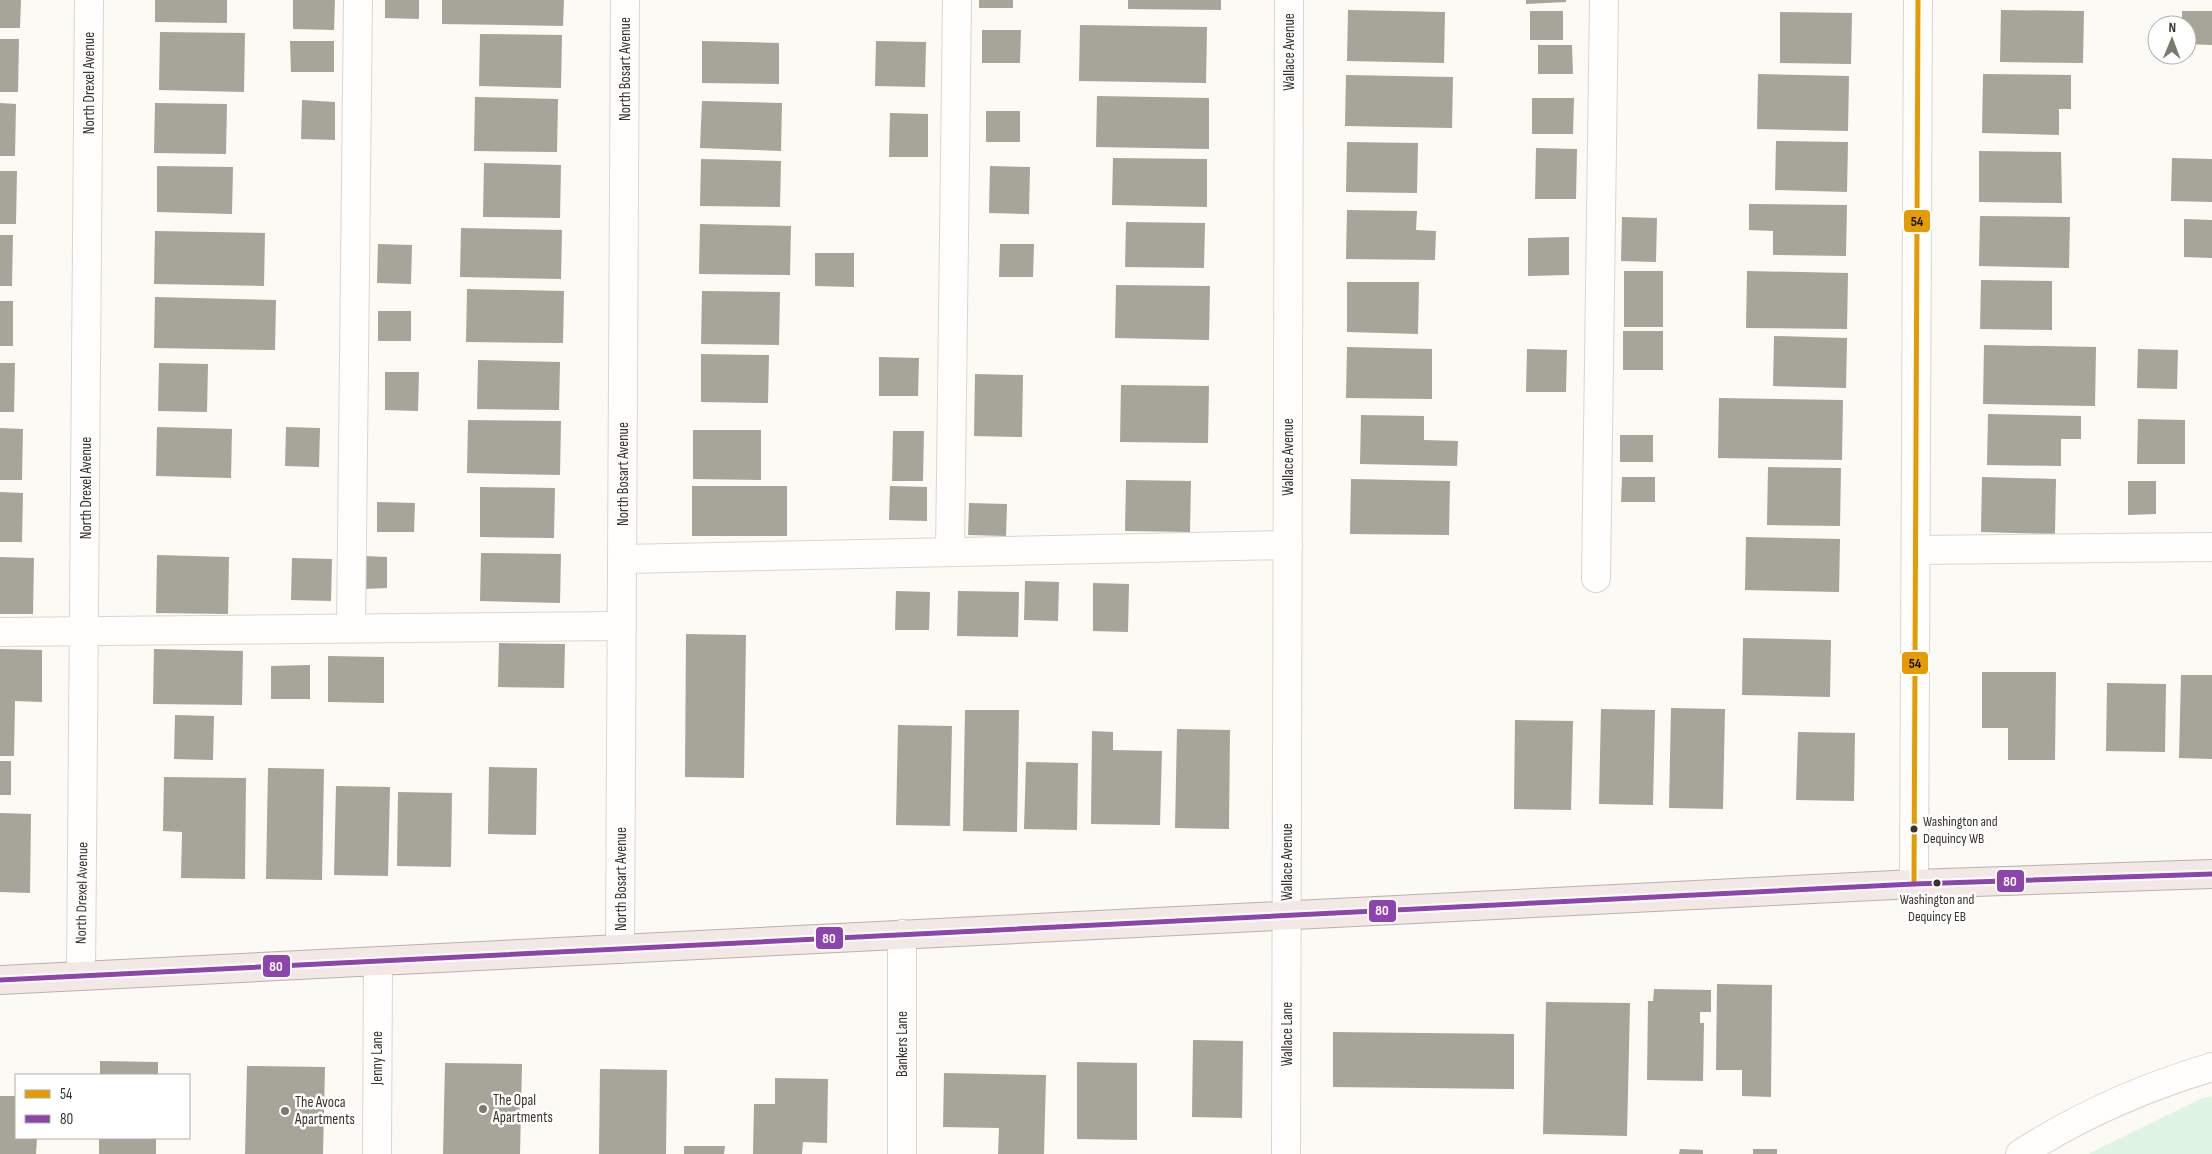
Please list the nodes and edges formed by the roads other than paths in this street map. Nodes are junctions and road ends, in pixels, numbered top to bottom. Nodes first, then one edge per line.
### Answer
1 (89, 0) edge
2 (358, 0) edge
3 (625, 0) edge
4 (957, 0) edge
5 (1289, 0) edge
6 (1604, 0) edge
7 (1918, 0) edge
8 (1288, 545) junction
9 (2212, 546) edge
10 (1916, 550) junction
11 (950, 552) junction
12 (623, 560) junction
13 (1596, 578) dead end
14 (622, 626) junction
15 (351, 628) junction
16 (85, 630) junction
17 (0, 632) edge
18 (2212, 874) edge
19 (1914, 884) junction
20 (1287, 914) junction
21 (902, 934) junction
22 (620, 948) junction
23 (378, 962) junction
24 (81, 976) junction
25 (0, 980) edge
26 (2212, 1066) edge
27 (377, 1154) edge
28 (902, 1154) edge
29 (1286, 1154) edge
30 (2020, 1154) edge

1 - 16 street, North Drexel Avenue
2 - 15 street
3 - 12 street, North Bosart Avenue
4 - 11 street
5 - 8 street, Wallace Avenue
6 - 13 street
7 - 10 street
8 - 11 street
8 - 20 street, Wallace Avenue
9 - 10 street
10 - 19 street
11 - 12 street
12 - 14 street, North Bosart Avenue
14 - 15 street
14 - 22 street, North Bosart Avenue
15 - 16 street
16 - 17 street
16 - 24 street, North Drexel Avenue
18 - 19 main road
19 - 20 main road
20 - 21 main road
20 - 29 street, Wallace Lane
21 - 22 main road
21 - 28 street, Bankers Lane
22 - 23 main road
23 - 24 main road
23 - 27 street, Jenny Lane
24 - 25 main road
26 - 30 street

